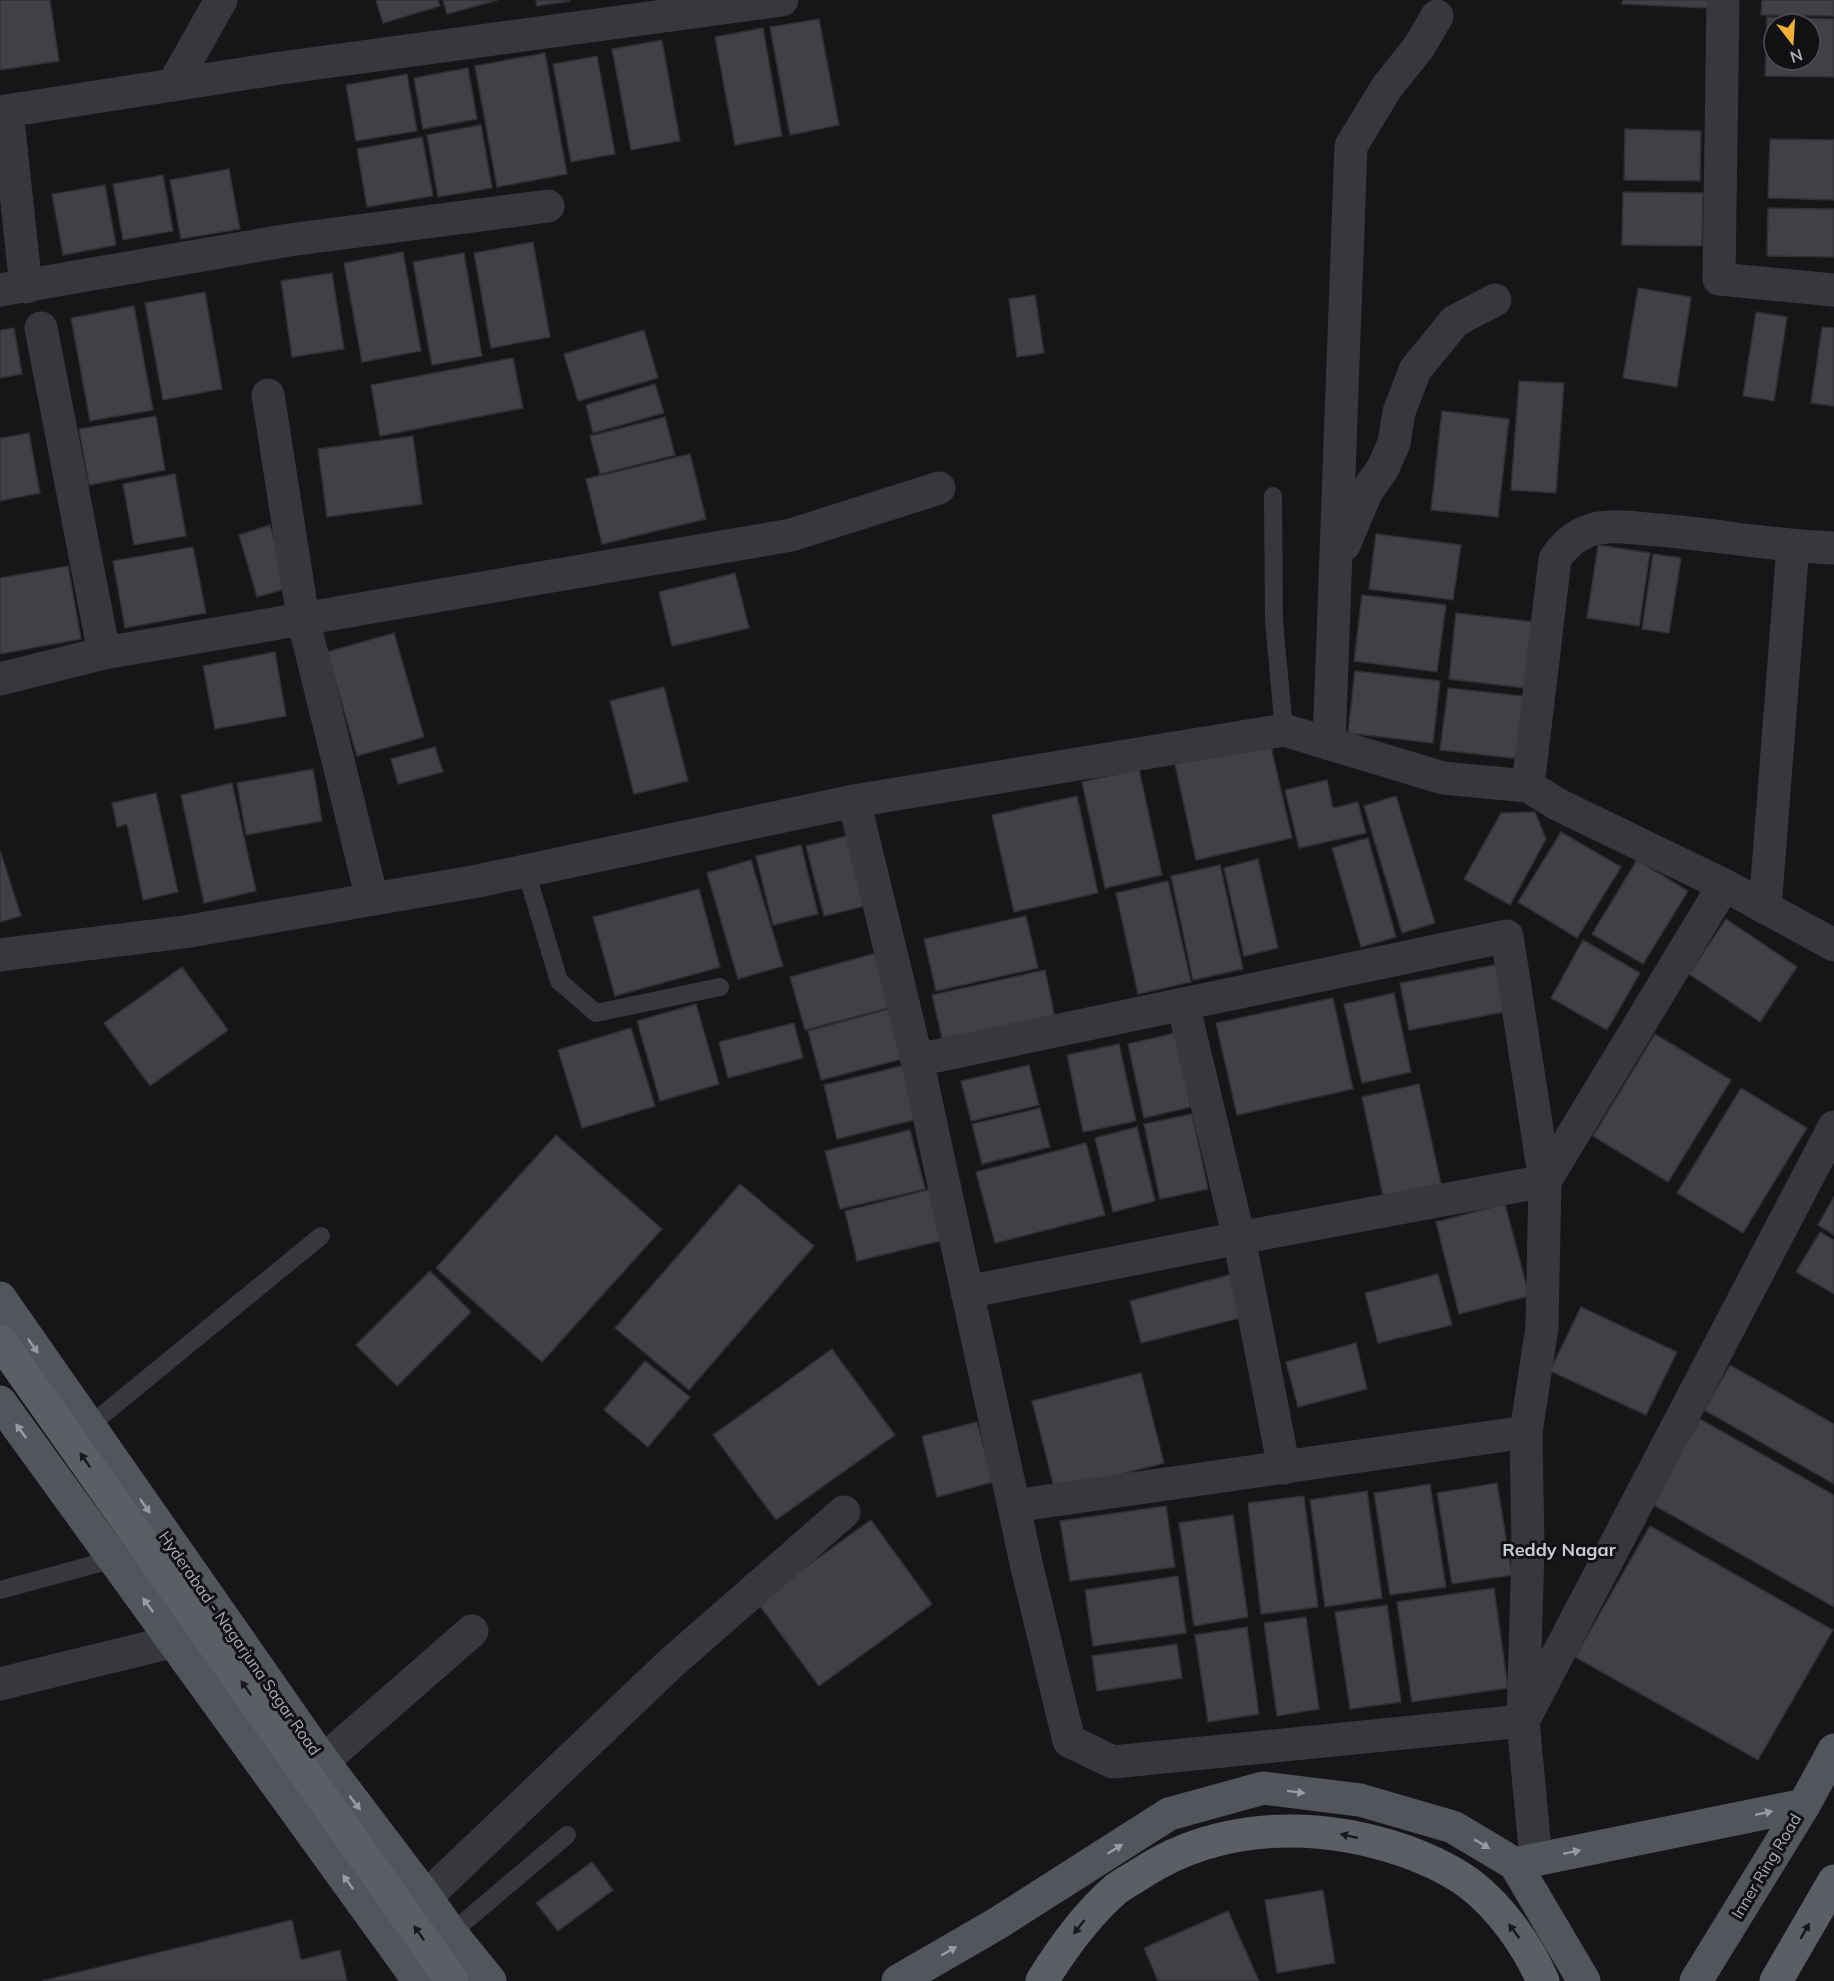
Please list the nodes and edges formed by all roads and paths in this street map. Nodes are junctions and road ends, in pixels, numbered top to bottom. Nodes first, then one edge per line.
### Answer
1 (221, 0) edge
2 (782, 0) edge
3 (1723, 0) edge
4 (1437, 16) dead end
5 (173, 85) junction
6 (4, 112) edge
7 (548, 206) dead end
8 (13, 289) edge
9 (1834, 290) edge
10 (1495, 300) dead end
11 (41, 328) dead end
12 (268, 395) dead end
13 (939, 488) dead end
14 (1273, 496) dead end
15 (1793, 546) junction
16 (1834, 548) edge
17 (1337, 561) junction
18 (303, 618) junction
19 (104, 653) junction
20 (0, 679) edge
21 (1284, 730) junction
22 (1329, 744) junction
23 (1528, 786) junction
24 (854, 801) junction
25 (526, 871) junction
26 (1724, 885) junction
27 (372, 899) junction
28 (1765, 908) junction
29 (1834, 945) edge
30 (0, 955) edge
31 (720, 987) dead end
32 (1182, 1004) junction
33 (917, 1060) junction
34 (1834, 1127) edge
35 (1545, 1181) junction
36 (321, 1236) dead end
37 (1239, 1238) junction
38 (967, 1292) junction
39 (0, 1298) edge
40 (0, 1341) edge
41 (0, 1402) edge
42 (89, 1426) junction
43 (1527, 1432) junction
44 (1284, 1467) junction
45 (1014, 1506) junction
46 (844, 1512) dead end
47 (114, 1559) junction
48 (0, 1590) edge
49 (472, 1630) dead end
50 (175, 1641) junction
51 (0, 1684) edge
52 (1523, 1721) junction
53 (1834, 1750) edge
54 (323, 1761) junction
55 (1804, 1805) junction
56 (567, 1835) dead end
57 (1526, 1862) junction
58 (1834, 1881) edge
59 (426, 1897) junction
60 (451, 1933) junction
61 (1048, 1972) edge
62 (494, 1978) edge
63 (419, 1981) edge
64 (452, 1981) edge
65 (898, 1981) edge
66 (1543, 1981) edge
67 (1584, 1981) edge
68 (1696, 1981) edge
69 (1776, 1981) edge

1 - 5 street
2 - 5 street
3 - 9 street
4 - 17 street
5 - 6 street
6 - 8 street
7 - 8 street
10 - 17 street
11 - 19 street
12 - 18 street
13 - 18 street
14 - 21 lane
15 - 16 street
15 - 23 street
15 - 28 street
17 - 22 street
18 - 19 street
18 - 27 street
19 - 20 street
21 - 22 street
21 - 24 street
22 - 23 street
23 - 26 street
24 - 25 street
24 - 33 street
25 - 27 street
25 - 31 lane
26 - 28 street
26 - 35 street
27 - 30 street
28 - 29 street
32 - 33 street
32 - 35 street
32 - 37 street
33 - 38 street
34 - 52 street
35 - 37 street
35 - 43 street
36 - 42 lane
37 - 38 street
37 - 44 street
38 - 45 street
39 -> 42 main road, Hyderabad - Nagarjuna Sagar Road
64 -> 40 highway
47 -> 41 main road
42 -> 54 main road, Hyderabad - Nagarjuna Sagar Road
43 - 44 street
43 - 52 street
44 - 45 street
45 - 52 street
46 - 59 street
47 - 48 lane
50 -> 47 main road
49 - 54 street
50 - 51 street
63 -> 50 main road
52 - 57 street
53 - 55 main road, Inner Ring Road
54 -> 59 main road, Hyderabad - Nagarjuna Sagar Road
57 -> 55 main road
55 - 68 main road, Inner Ring Road
56 - 60 lane
65 -> 57 main road
57 - 67 main road
69 -> 58 highway
59 - 60 main road, Hyderabad - Nagarjuna Sagar Road
60 - 62 main road, Hyderabad - Nagarjuna Sagar Road
66 -> 61 highway

